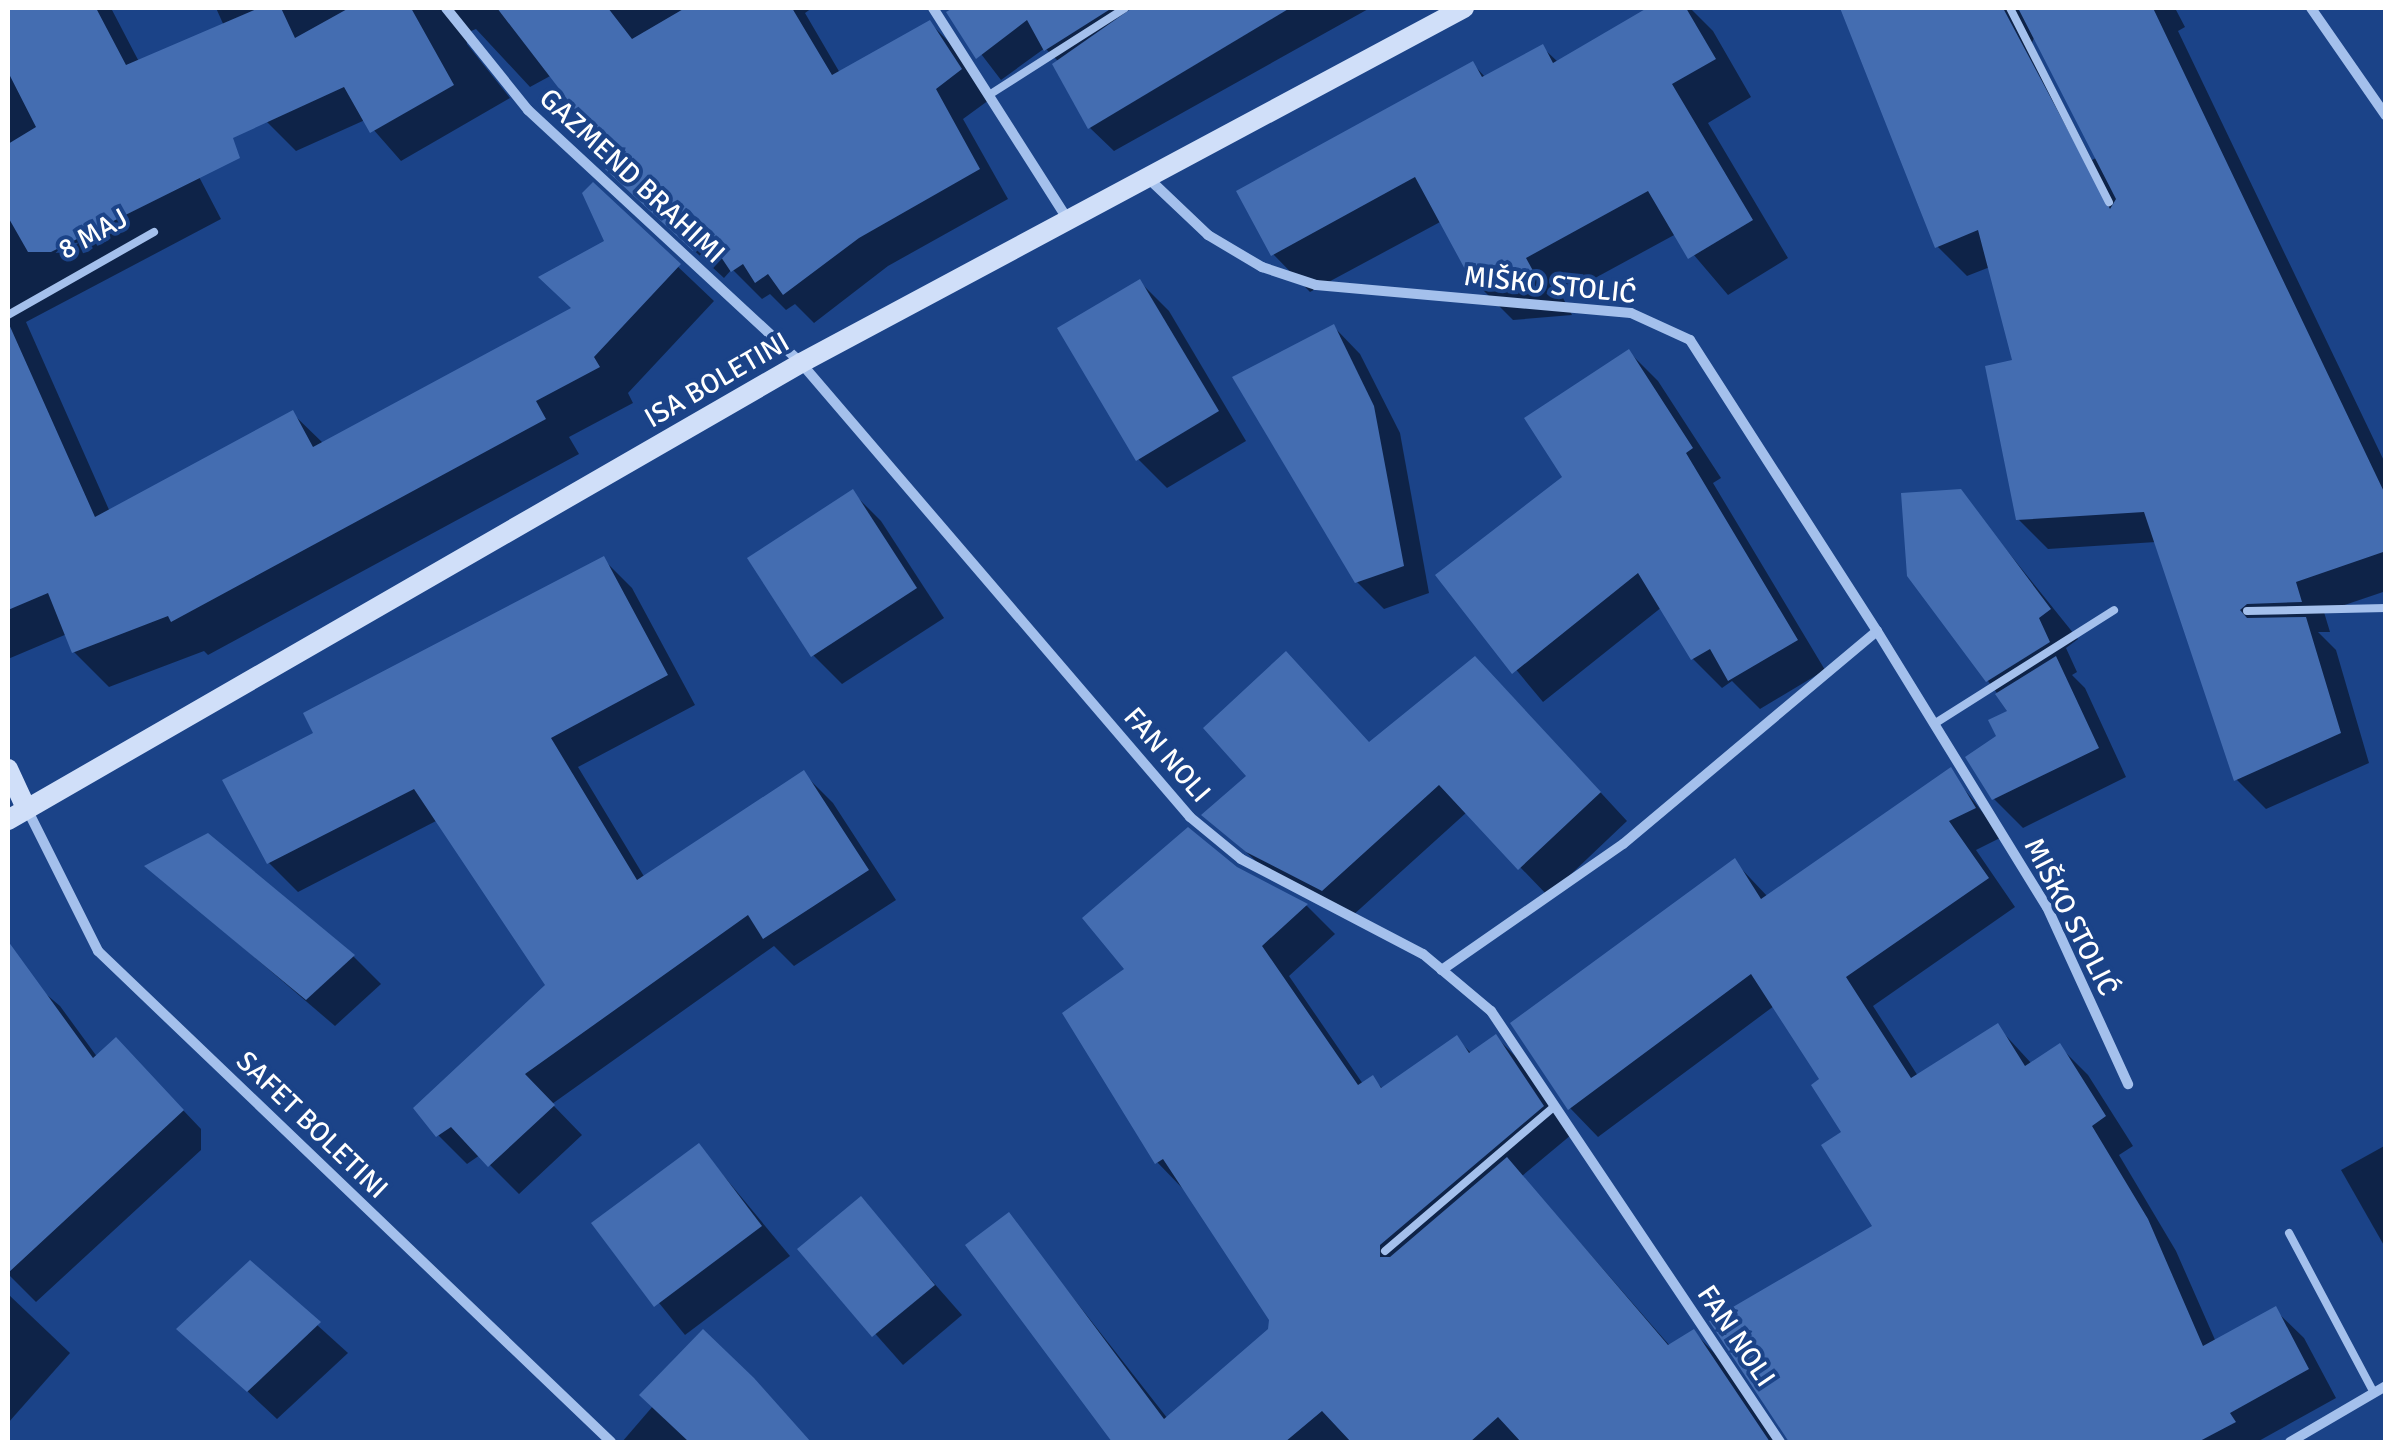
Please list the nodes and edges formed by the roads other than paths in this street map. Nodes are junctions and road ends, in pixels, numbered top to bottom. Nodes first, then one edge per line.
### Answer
1 (446, 8) edge
2 (934, 8) edge
3 (1125, 8) edge
4 (1464, 8) edge
5 (2010, 8) edge
6 (2310, 8) edge
7 (990, 95) junction
8 (2386, 116) edge
9 (1148, 178) junction
10 (2109, 202) dead end
11 (1067, 218) junction
12 (154, 232) dead end
13 (8, 315) edge
14 (802, 363) junction
15 (2386, 608) edge
16 (2114, 610) dead end
17 (2247, 612) dead end
18 (1877, 631) junction
19 (1934, 724) junction
20 (8, 769) edge
21 (26, 808) junction
22 (8, 820) edge
23 (1442, 970) junction
24 (2128, 1084) dead end
25 (1555, 1106) junction
26 (2288, 1233) dead end
27 (1384, 1251) dead end
28 (2386, 1386) edge
29 (2374, 1393) junction
30 (611, 1442) edge
31 (1780, 1442) edge
32 (2290, 1442) edge

1 - 14 street, GAZMEND BRAHIMI
2 - 7 street
3 - 7 lane
4 - 9 main road, ISA BOLETINI
5 - 10 lane
6 - 8 street
7 - 11 street
9 - 11 main road, ISA BOLETINI
9 - 18 street, MIŠKO STOLIĆ
11 - 14 main road, ISA BOLETINI
12 - 13 lane, 8 MAJ
14 - 21 main road, ISA BOLETINI
14 - 23 street, FAN NOLI
15 - 17 lane
16 - 19 lane
18 - 19 street, MIŠKO STOLIĆ
18 - 23 street
19 - 24 street, MIŠKO STOLIĆ
20 - 21 main road
21 - 22 main road, ISA BOLETINI
21 - 30 street, SAFET BOLETINI
23 - 25 street, FAN NOLI
25 - 27 lane
25 - 31 street, FAN NOLI
26 - 29 lane
28 - 29 street
29 - 32 street

